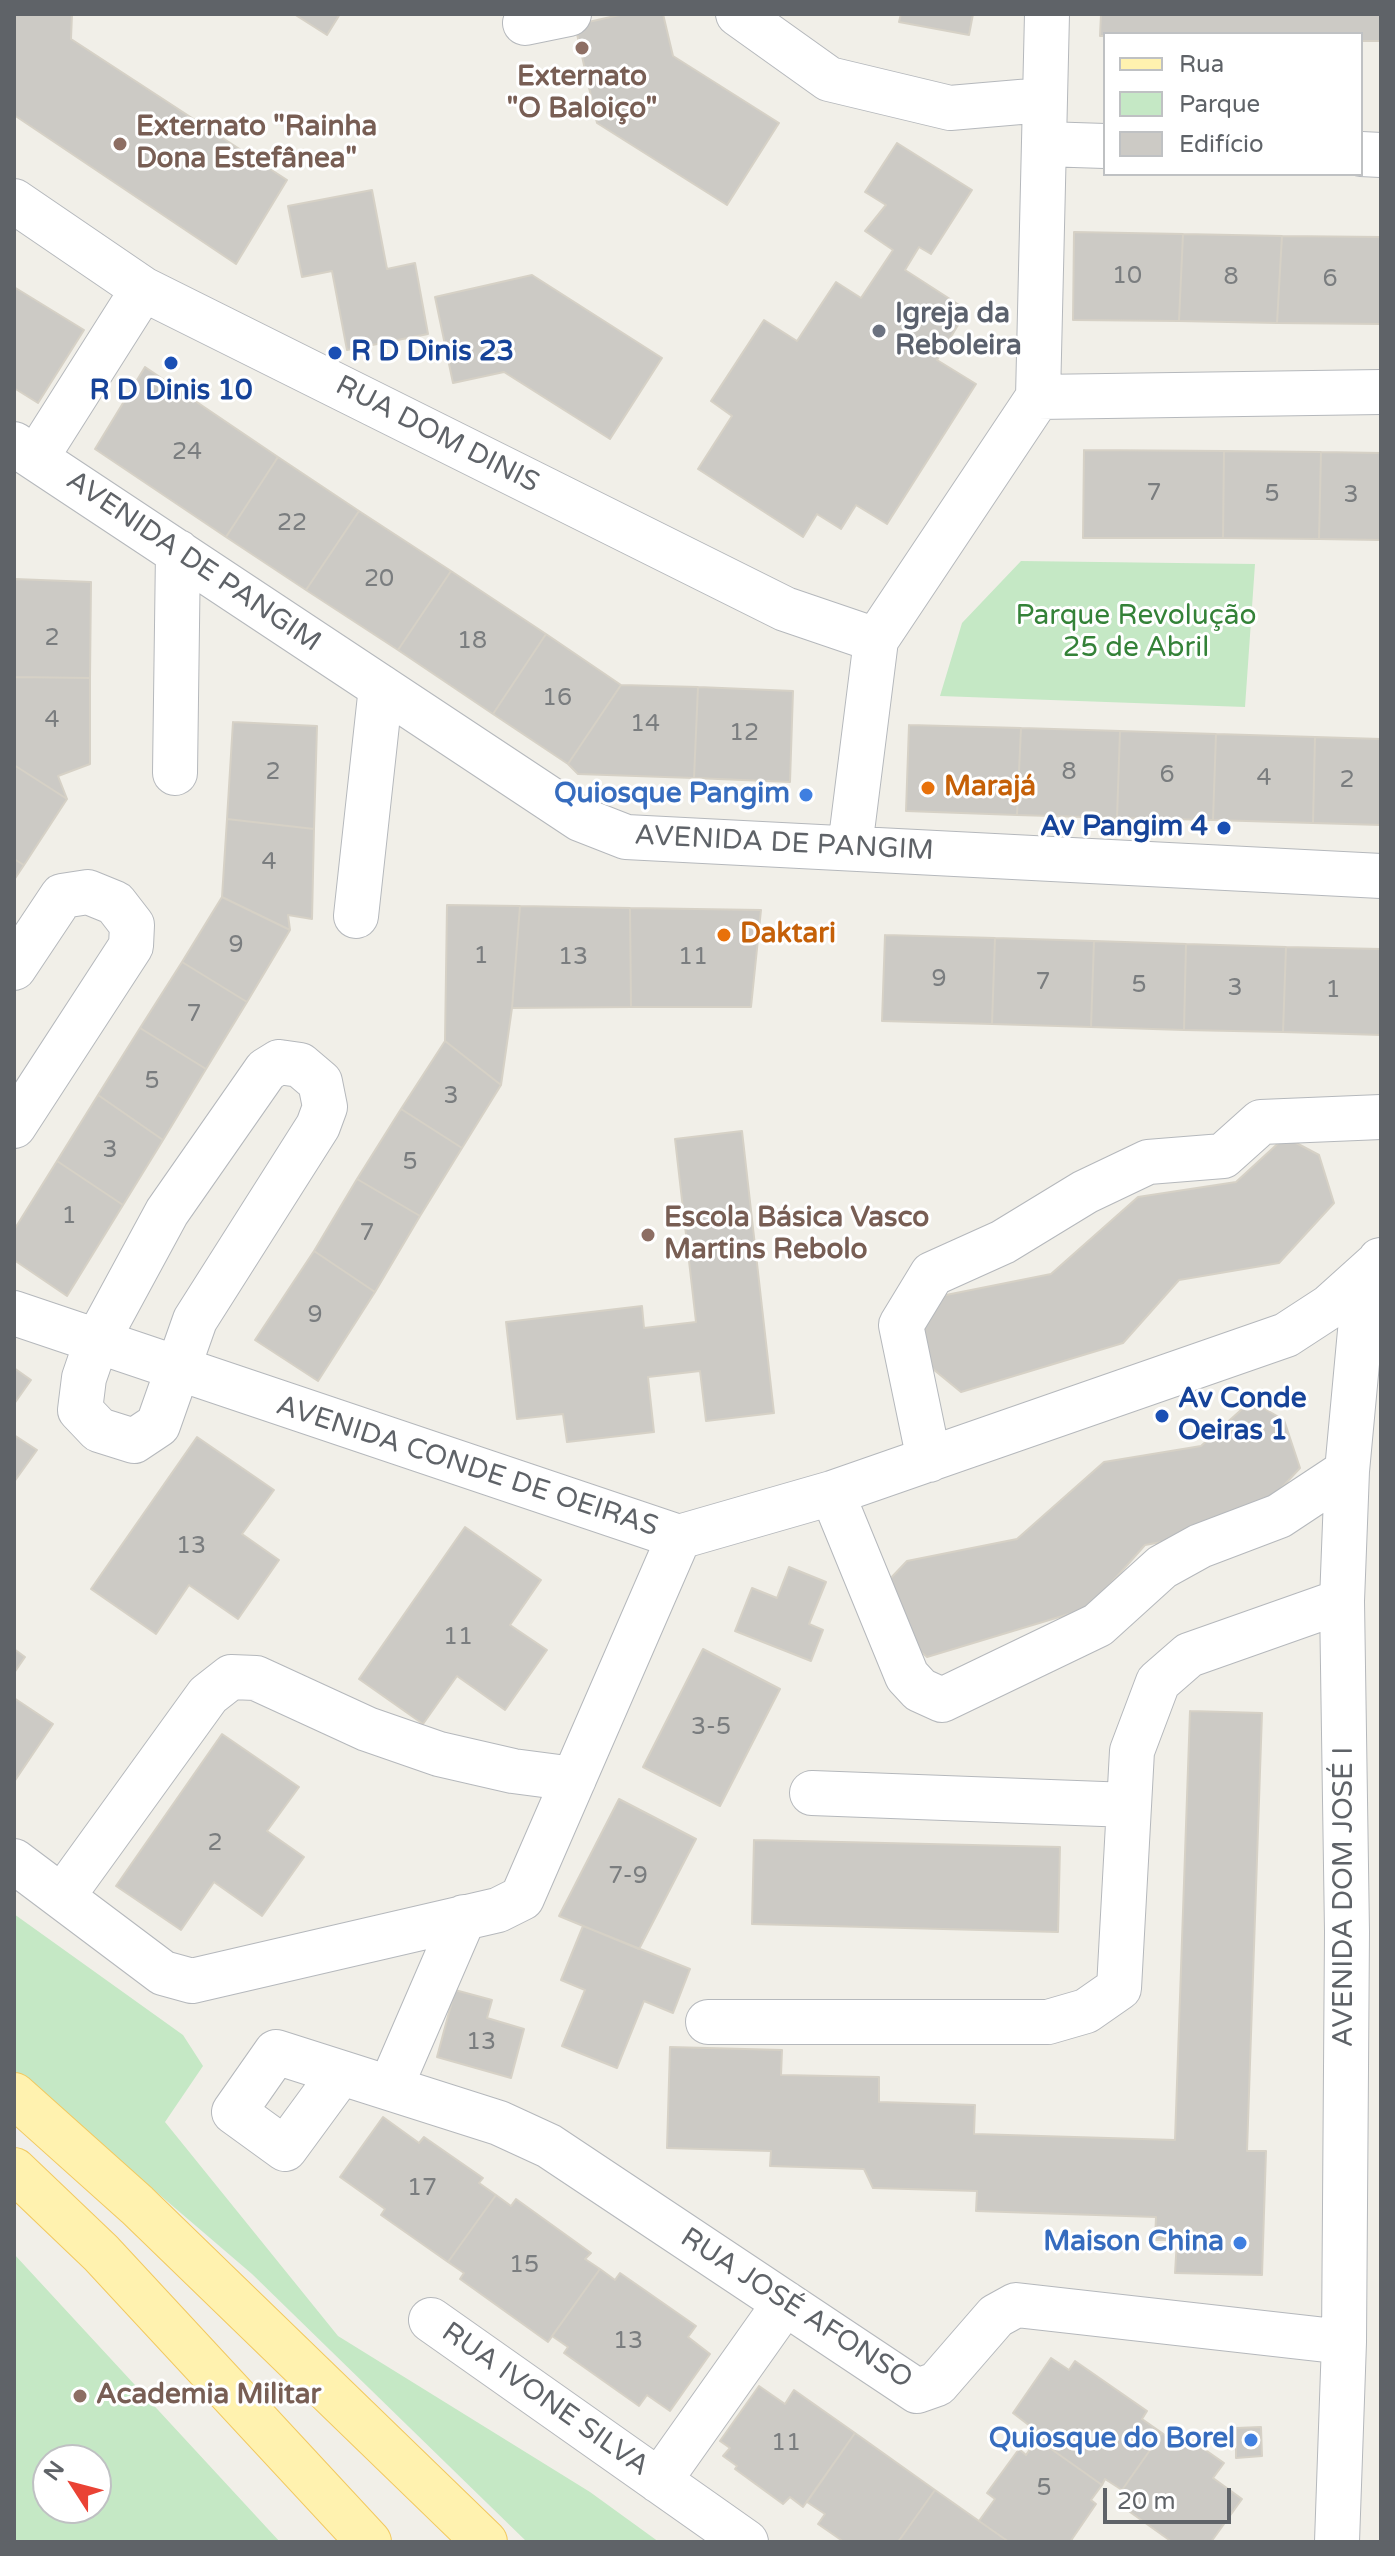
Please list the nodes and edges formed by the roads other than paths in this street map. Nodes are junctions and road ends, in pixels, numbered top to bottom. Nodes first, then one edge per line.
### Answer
1 (569, 14) edge
2 (738, 14) edge
3 (1047, 14) edge
4 (525, 23) dead end
5 (1043, 100) junction
6 (1044, 144) junction
7 (1103, 146) edge
8 (14, 201) edge
9 (143, 289) junction
10 (1381, 392) edge
11 (1038, 397) junction
12 (22, 454) edge
13 (178, 552) junction
14 (876, 640) junction
15 (381, 687) junction
16 (175, 773) dead end
17 (850, 847) junction
18 (1381, 876) edge
19 (356, 916) dead end
20 (14, 968) edge
21 (1381, 1117) edge
22 (14, 1126) edge
23 (1380, 1258) edge
24 (14, 1313) edge
25 (1286, 1335) junction
26 (96, 1343) junction
27 (1356, 1370) junction
28 (179, 1371) junction
29 (929, 1460) junction
30 (1347, 1471) junction
31 (832, 1493) junction
32 (679, 1537) junction
33 (1342, 1601) junction
34 (574, 1779) junction
35 (812, 1793) dead end
36 (1129, 1805) junction
37 (14, 1861) edge
38 (62, 1897) junction
39 (464, 1917) junction
40 (1364, 1922) edge
41 (708, 2022) dead end
42 (340, 2074) dead end
43 (390, 2088) junction
44 (14, 2095) edge
45 (14, 2170) edge
46 (785, 2303) junction
47 (431, 2320) dead end
48 (1344, 2342) junction
49 (659, 2481) junction
50 (369, 2542) edge
51 (485, 2542) edge
52 (746, 2542) edge
53 (1337, 2542) edge

1 - 4 street
2 - 5 street
3 - 5 street
5 - 6 street
6 - 7 street
6 - 11 street
8 - 9 street, RUA DOM DINIS
9 - 12 street
9 - 14 street, RUA DOM DINIS
10 - 11 street
11 - 14 street
12 - 13 street, AVENIDA DE PANGIM
13 - 15 street, AVENIDA DE PANGIM
13 - 16 street
14 - 17 street
15 - 17 street, AVENIDA DE PANGIM
15 - 19 street
17 - 18 street, AVENIDA DE PANGIM
20 - 22 street
21 - 29 street
23 - 25 street, AVENIDA CONDE DE OEIRAS
23 - 27 street, AVENIDA DOM JOSÉ I
24 - 26 street, AVENIDA CONDE DE OEIRAS
25 - 27 street
25 - 29 street, AVENIDA CONDE DE OEIRAS
26 - 28 street, AVENIDA CONDE DE OEIRAS
26 - 28 street
26 - 28 street
27 - 30 street, AVENIDA DOM JOSÉ I
28 - 32 street, AVENIDA CONDE DE OEIRAS
29 - 31 street, AVENIDA CONDE DE OEIRAS
30 - 31 street
30 - 33 street, AVENIDA DOM JOSÉ I
31 - 32 street, AVENIDA CONDE DE OEIRAS
32 - 34 street
33 - 36 street
33 - 40 street, AVENIDA DOM JOSÉ I
34 - 38 street
34 - 39 street
35 - 36 street
36 - 41 street
37 - 38 street
38 - 39 street
39 - 43 street
40 - 48 street, AVENIDA DOM JOSÉ I
42 - 43 street, RUA JOSÉ AFONSO
43 - 46 street, RUA JOSÉ AFONSO
44 - 51 main road
45 - 50 main road
46 - 48 street, RUA JOSÉ AFONSO
46 - 49 street, RUA IVONE SILVA
47 - 49 street, RUA IVONE SILVA
48 - 53 street, AVENIDA DOM JOSÉ I
49 - 52 street, RUA IVONE SILVA

